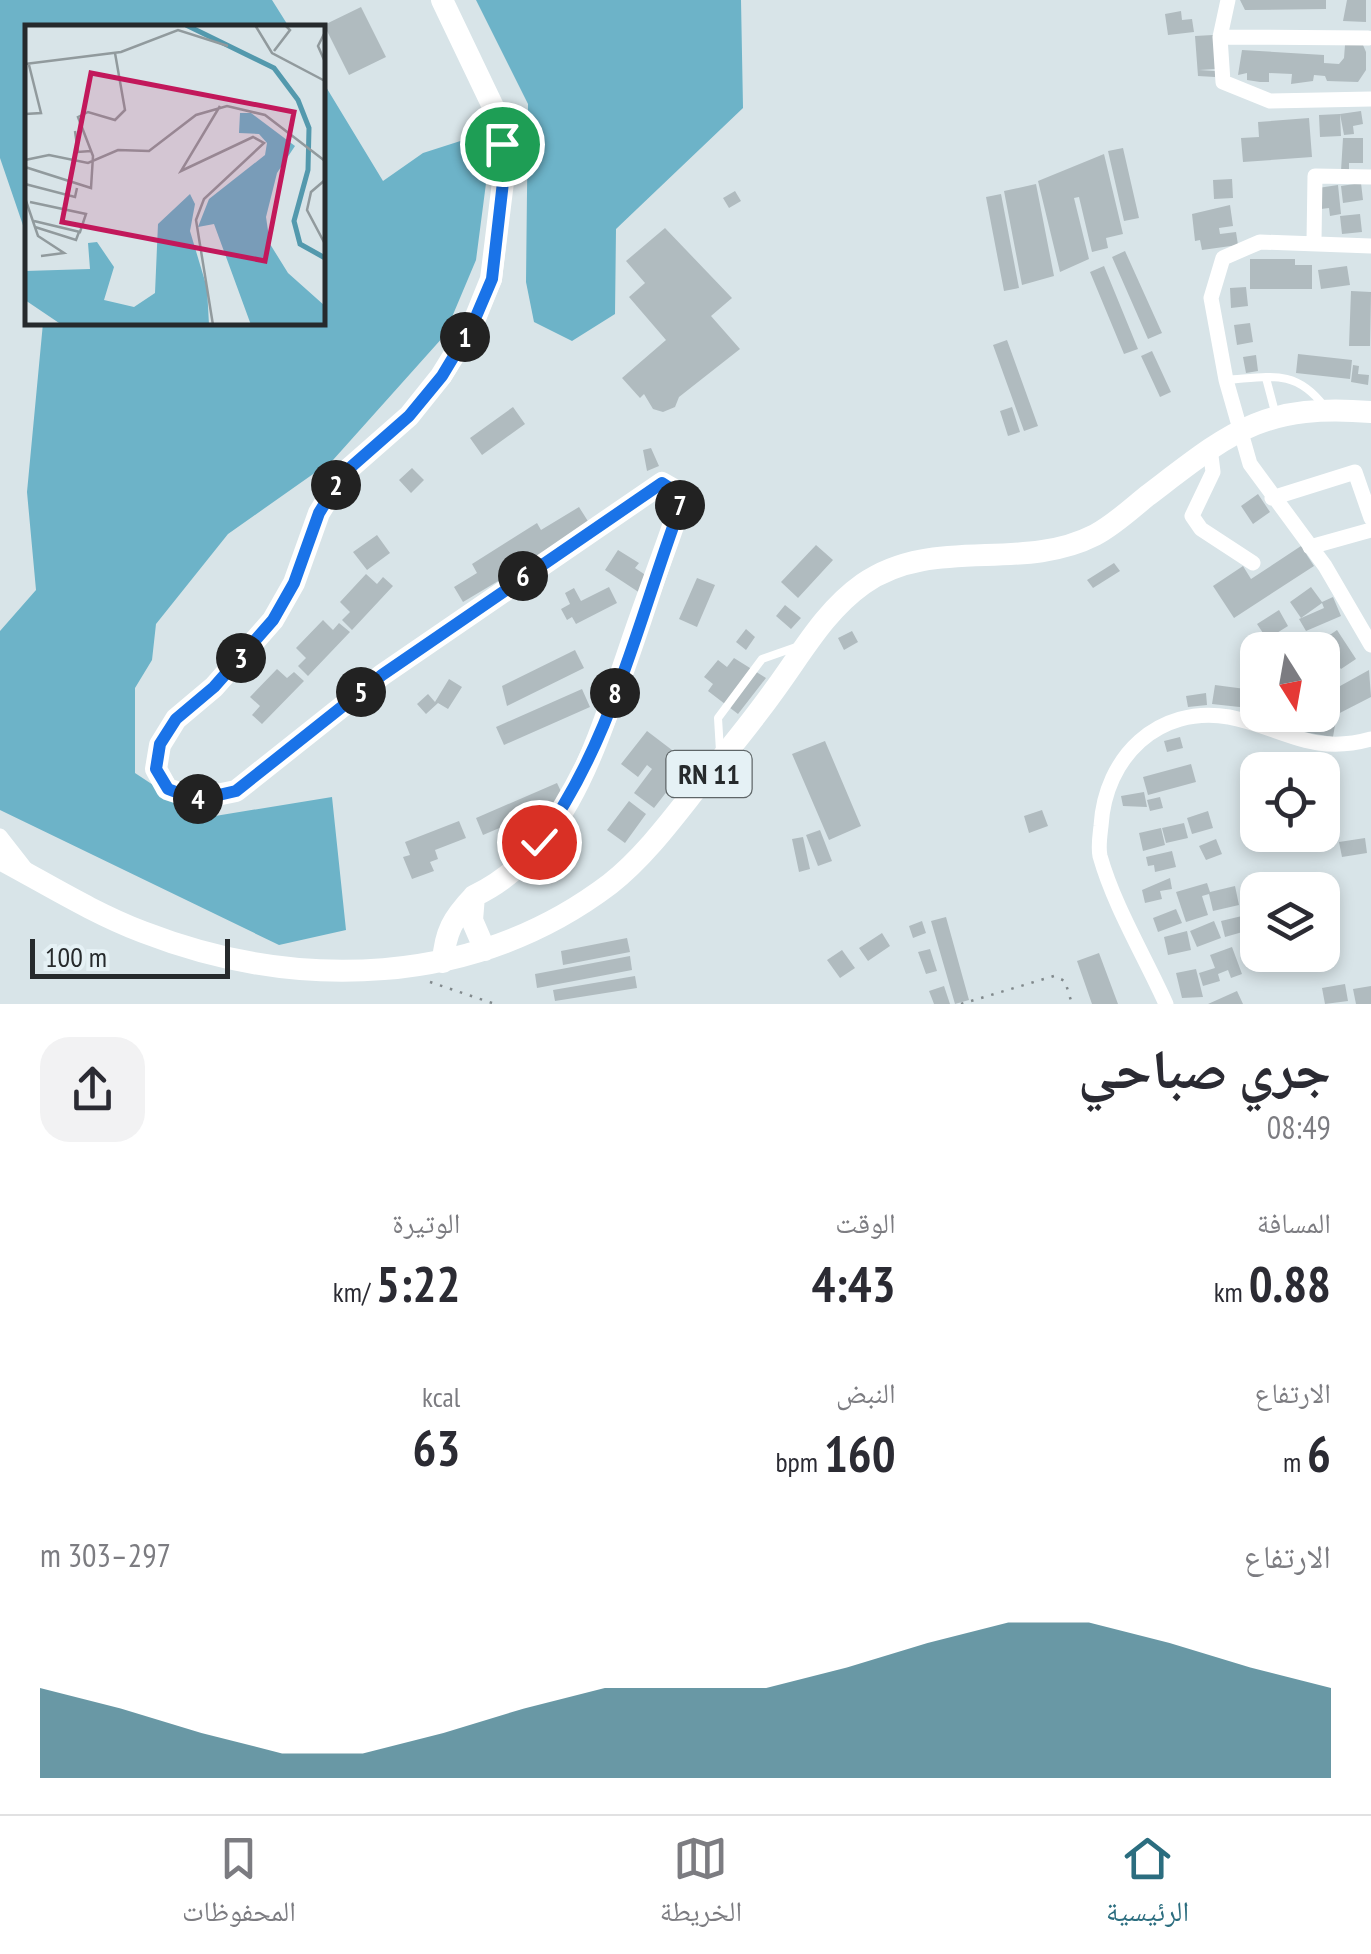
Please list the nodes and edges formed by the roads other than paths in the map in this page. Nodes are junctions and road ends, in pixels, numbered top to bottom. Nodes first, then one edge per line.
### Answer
1 (442, 0) edge
2 (1228, 0) edge
3 (1220, 37) junction
4 (1368, 38) dead end
5 (1371, 99) edge
6 (1371, 177) edge
7 (1314, 240) junction
8 (1371, 246) edge
9 (1266, 378) junction
10 (1226, 380) junction
11 (1326, 408) junction
12 (1371, 412) edge
13 (1275, 416) junction
14 (1238, 429) junction
15 (1210, 448) junction
16 (1272, 498) junction
17 (1371, 518) edge
18 (1371, 530) edge
19 (1310, 546) junction
20 (1253, 564) dead end
21 (1371, 645) edge
22 (1371, 740) edge
23 (0, 836) edge
24 (0, 859) edge
25 (30, 875) junction
26 (474, 896) junction
27 (485, 950) junction
28 (443, 962) junction
29 (1166, 1004) edge

1 - 26 main road
2 - 3 street
3 - 4 street
3 - 5 street
6 - 7 street
7 - 8 street
7 - 10 street
9 - 10 lane
9 - 11 lane
9 - 13 lane
10 - 14 street
11 - 12 main road, RN 11
11 - 13 main road, RN 11
13 - 14 main road, RN 11
14 - 15 main road, RN 11
14 - 16 street
15 - 20 street
15 - 27 main road, RN 11
16 - 17 street
16 - 19 street
18 - 19 street
19 - 21 street
22 - 29 street
23 - 25 street
24 - 25 main road, RN 11
25 - 28 main road, RN 11
26 - 27 main road
26 - 28 main road
27 - 28 main road, RN 11

